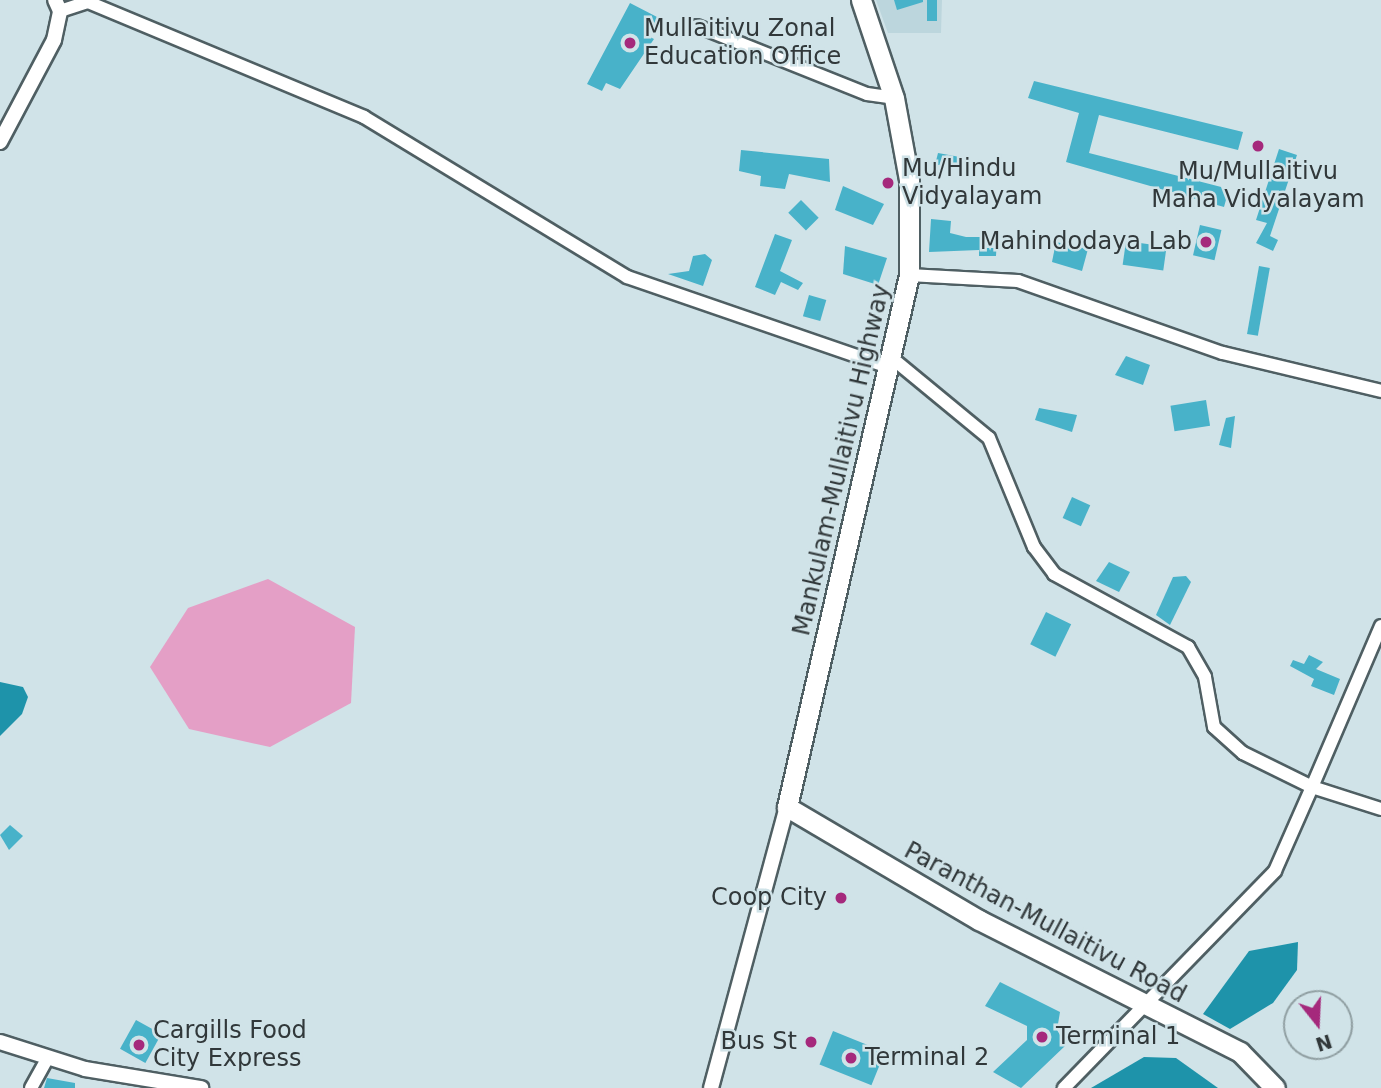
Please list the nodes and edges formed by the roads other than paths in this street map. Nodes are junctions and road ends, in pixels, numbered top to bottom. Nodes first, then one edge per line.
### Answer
1 (861, 0) edge
2 (58, 6) edge
3 (697, 26) dead end
4 (894, 98) junction
5 (0, 142) edge
6 (909, 275) junction
7 (892, 363) junction
8 (1381, 391) edge
9 (1381, 626) edge
10 (1312, 787) junction
11 (787, 807) junction
12 (1381, 809) edge
13 (1149, 1008) junction
14 (0, 1042) edge
15 (47, 1059) junction
16 (31, 1088) edge
17 (201, 1088) edge
18 (711, 1088) edge
19 (1064, 1088) edge
20 (1275, 1088) edge

1 - 4 highway, Mankulam-Mullaitivu Highway
2 - 5 street
2 - 7 street
3 - 4 street
4 - 6 highway, Mankulam-Mullaitivu Highway
6 - 7 highway, Mankulam-Mullaitivu Highway
6 - 8 street
7 - 10 street
7 - 11 highway, Mankulam-Mullaitivu Highway
9 - 10 street
10 - 12 street
10 - 13 street
11 - 13 highway, Paranthan-Mullaitivu Road
11 - 18 street
13 - 19 street
13 - 20 highway, Paranthan-Mullaitivu Road
14 - 15 street
15 - 16 street
15 - 17 street

